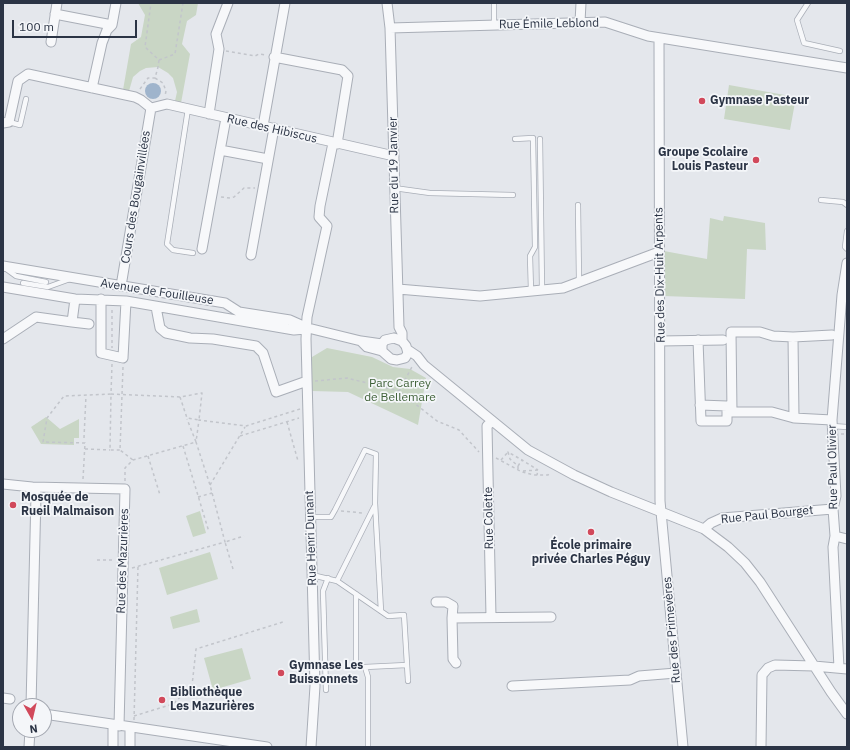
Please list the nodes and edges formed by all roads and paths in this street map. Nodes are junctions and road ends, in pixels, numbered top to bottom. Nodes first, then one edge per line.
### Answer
1 (57, 3) edge
2 (116, 3) edge
3 (151, 3) edge
4 (183, 3) edge
5 (228, 3) edge
6 (285, 3) edge
7 (387, 3) edge
8 (494, 3) edge
9 (581, 3) edge
10 (808, 3) edge
11 (55, 14) junction
12 (580, 22) junction
13 (112, 25) junction
14 (494, 25) junction
15 (390, 28) junction
16 (659, 38) junction
17 (51, 42) dead end
18 (219, 49) junction
19 (840, 51) dead end
20 (274, 57) junction
21 (158, 60) junction
22 (847, 68) edge
23 (155, 78) junction
24 (92, 88) junction
25 (26, 100) dead end
26 (141, 100) junction
27 (167, 104) junction
28 (150, 108) junction
29 (188, 109) junction
30 (209, 114) junction
31 (226, 118) junction
32 (6, 123) edge
33 (263, 126) junction
34 (274, 128) junction
35 (515, 138) dead end
36 (540, 140) dead end
37 (335, 144) junction
38 (220, 150) junction
39 (394, 156) junction
40 (268, 159) junction
41 (394, 188) junction
42 (263, 190) junction
43 (513, 194) dead end
44 (212, 195) junction
45 (821, 200) dead end
46 (578, 205) dead end
47 (847, 205) edge
48 (847, 231) edge
49 (202, 249) dead end
50 (847, 250) edge
51 (659, 252) junction
52 (193, 253) dead end
53 (251, 255) dead end
54 (846, 264) edge
55 (3, 267) edge
56 (73, 278) junction
57 (46, 282) dead end
58 (579, 282) junction
59 (23, 283) dead end
60 (121, 286) junction
61 (3, 287) edge
62 (398, 289) junction
63 (542, 290) junction
64 (531, 291) junction
65 (75, 299) junction
66 (101, 299) junction
67 (126, 301) junction
68 (844, 305) edge
69 (112, 307) dead end
70 (156, 307) junction
71 (72, 322) junction
72 (90, 324) dead end
73 (308, 328) junction
74 (832, 336) dead end
75 (793, 337) junction
76 (3, 339) edge
77 (398, 340) junction
78 (698, 340) junction
79 (723, 340) dead end
80 (660, 341) junction
81 (382, 348) junction
82 (406, 354) junction
83 (112, 356) junction
84 (123, 358) junction
85 (412, 365) dead end
86 (307, 381) junction
87 (399, 391) junction
88 (111, 394) junction
89 (86, 395) junction
90 (122, 395) junction
91 (180, 397) junction
92 (700, 405) dead end
93 (308, 412) junction
94 (187, 418) junction
95 (794, 418) junction
96 (200, 420) junction
97 (492, 421) junction
98 (287, 422) junction
99 (832, 423) junction
100 (246, 426) junction
101 (847, 427) edge
102 (240, 436) junction
103 (84, 438) dead end
104 (196, 442) junction
105 (183, 446) junction
106 (85, 449) junction
107 (110, 450) junction
108 (120, 450) junction
109 (508, 452) junction
110 (148, 456) junction
111 (488, 456) junction
112 (133, 460) junction
113 (501, 460) junction
114 (522, 460) junction
115 (298, 461) dead end
116 (554, 465) junction
117 (518, 468) junction
118 (538, 470) junction
119 (522, 472) junction
120 (538, 475) junction
121 (3, 484) edge
122 (210, 485) junction
123 (32, 487) junction
124 (83, 487) junction
125 (125, 489) junction
126 (212, 493) junction
127 (160, 495) dead end
128 (198, 497) junction
129 (375, 503) junction
130 (833, 509) junction
131 (336, 510) junction
132 (662, 512) junction
133 (371, 514) junction
134 (311, 517) junction
135 (704, 529) junction
136 (209, 532) dead end
137 (244, 536) dead end
138 (835, 536) junction
139 (847, 539) edge
140 (225, 542) junction
141 (97, 560) dead end
142 (123, 560) junction
143 (138, 566) junction
144 (233, 569) dead end
145 (122, 571) junction
146 (312, 575) junction
147 (328, 578) junction
148 (337, 581) junction
149 (356, 594) junction
150 (436, 602) dead end
151 (381, 611) junction
152 (551, 616) dead end
153 (491, 617) junction
154 (452, 618) junction
155 (283, 622) dead end
156 (456, 663) dead end
157 (407, 664) junction
158 (814, 666) junction
159 (365, 667) junction
160 (843, 669) edge
161 (676, 673) junction
162 (408, 681) dead end
163 (512, 686) dead end
164 (326, 690) dead end
165 (31, 698) edge
166 (847, 714) edge
167 (52, 715) edge
168 (134, 716) junction
169 (116, 725) junction
170 (132, 728) junction
171 (232, 744) edge
172 (113, 747) edge
173 (130, 747) edge
174 (267, 747) edge
175 (312, 747) edge
176 (368, 747) edge
177 (682, 747) edge
178 (761, 747) edge

1 - 11 street
2 - 13 street
3 - 21 path
4 - 21 path
5 - 18 street
6 - 20 street
7 - 15 street, Rue du 19 Janvier
8 - 14 lane
9 - 12 street
10 - 19 lane
11 - 13 street
11 - 17 street
12 - 14 street, Rue Émile Leblond
12 - 16 street, Rue Émile Leblond
13 - 24 street
14 - 15 street, Rue Émile Leblond
15 - 39 street, Rue du 19 Janvier
16 - 22 street, Rue Émile Leblond
16 - 51 street, Rue des Dix-Huit Arpents
18 - 20 path
18 - 30 street
20 - 33 street
20 - 37 street
21 - 23 path
23 - 26 path
23 - 27 path
24 - 26 street
24 - 32 street
25 - 32 lane
26 - 28 street
27 - 28 street, Rue des Hibiscus
27 - 29 street, Rue des Hibiscus
28 - 60 street, Cours des Bougainvillées
29 - 30 street, Rue des Hibiscus
29 - 52 lane
30 - 31 street, Rue des Hibiscus
31 - 33 street, Rue des Hibiscus
31 - 38 street
33 - 34 street, Rue des Hibiscus
34 - 37 street, Rue des Hibiscus
34 - 40 street
35 - 64 lane
36 - 63 lane
37 - 39 street, Rue des Hibiscus
37 - 73 street, Rue Henri Dunant
38 - 40 street
38 - 44 street
39 - 41 street, Rue du 19 Janvier
40 - 42 street
41 - 43 lane
41 - 62 street, Rue du 19 Janvier
42 - 44 path
42 - 53 street
44 - 49 street
45 - 47 lane
46 - 58 lane
48 - 50 lane
51 - 58 street
51 - 80 street, Rue des Dix-Huit Arpents
54 - 68 street, Rue Paul Olivier
55 - 56 street, Avenue de Fouilleuse
55 - 57 lane
56 - 59 lane
56 - 60 street, Avenue de Fouilleuse
58 - 63 street
60 - 73 street, Avenue de Fouilleuse
61 - 65 street, Avenue de Fouilleuse
62 - 64 street
62 - 77 street, Rue du 19 Janvier
63 - 64 street
65 - 66 street, Avenue de Fouilleuse
65 - 71 street
66 - 67 street, Avenue de Fouilleuse
66 - 83 street
67 - 70 street, Avenue de Fouilleuse
67 - 84 street
68 - 99 street, Rue Paul Olivier
69 - 83 path
70 - 73 street, Avenue de Fouilleuse
70 - 86 street
71 - 72 street
71 - 76 street
73 - 81 street, Avenue de Fouilleuse
73 - 86 street, Rue Henri Dunant
74 - 75 street
75 - 95 street
75 - 95 street
77 - 81 street
77 - 82 street
78 - 79 street
78 - 80 street
78 - 92 street
80 - 132 street, Rue des Dix-Huit Arpents
81 - 82 street
82 - 97 street
83 - 84 street
83 - 88 path
84 - 90 path
85 - 87 path
86 - 87 path
86 - 93 street, Rue Henri Dunant
87 - 111 path
88 - 89 path
88 - 90 path
88 - 107 path
89 - 103 path
89 - 106 path
90 - 91 path
90 - 108 path
91 - 94 path
91 - 96 path
93 - 98 path
93 - 100 path
93 - 134 street, Rue Henri Dunant
94 - 96 path
94 - 104 path
95 - 99 street
96 - 100 path
96 - 104 path
97 - 111 street, Rue Colette
97 - 116 street
98 - 102 path
98 - 115 path
99 - 101 lane
99 - 130 street, Rue Paul Olivier
100 - 102 path
102 - 122 path
104 - 105 path
104 - 122 path
105 - 110 path
105 - 128 path
106 - 107 path
106 - 124 path
107 - 108 path
108 - 112 path
109 - 113 path
109 - 114 path
109 - 117 path
110 - 112 path
110 - 127 path
111 - 113 path
111 - 153 street, Rue Colette
112 - 125 path
113 - 117 path
114 - 117 path
114 - 118 path
116 - 120 path
116 - 132 street
117 - 119 path
118 - 119 path
118 - 120 path
119 - 120 path
121 - 123 street
122 - 126 path
123 - 124 street
123 - 165 street
124 - 125 street
125 - 142 street, Rue des Mazurières
126 - 128 path
126 - 140 path
128 - 136 path
129 - 131 lane
129 - 133 lane
129 - 151 lane
130 - 135 street, Rue Paul Bourget
130 - 138 street, Rue Paul Olivier
131 - 133 path
131 - 134 lane
132 - 135 street
132 - 161 street, Rue des Primevères
133 - 148 lane
134 - 146 street, Rue Henri Dunant
135 - 158 street
137 - 140 path
138 - 139 street
138 - 160 street, Rue Paul Olivier
140 - 143 path
140 - 144 path
141 - 142 path
142 - 145 street, Rue des Mazurières
143 - 145 path
143 - 168 path
145 - 169 street, Rue des Mazurières
146 - 147 lane
146 - 175 street, Rue Henri Dunant
147 - 148 lane
147 - 164 lane
148 - 149 lane
149 - 151 lane
149 - 159 lane
150 - 154 street
151 - 157 lane
152 - 153 street
153 - 154 street
154 - 156 street
155 - 168 path
157 - 159 lane
157 - 162 lane
158 - 160 street
158 - 166 street
158 - 178 street
159 - 176 lane
161 - 163 street
161 - 177 street, Rue des Primevères
167 - 169 street
168 - 170 path
169 - 170 street
169 - 172 street, Rue des Mazurières
170 - 171 street
170 - 173 street
171 - 174 street

